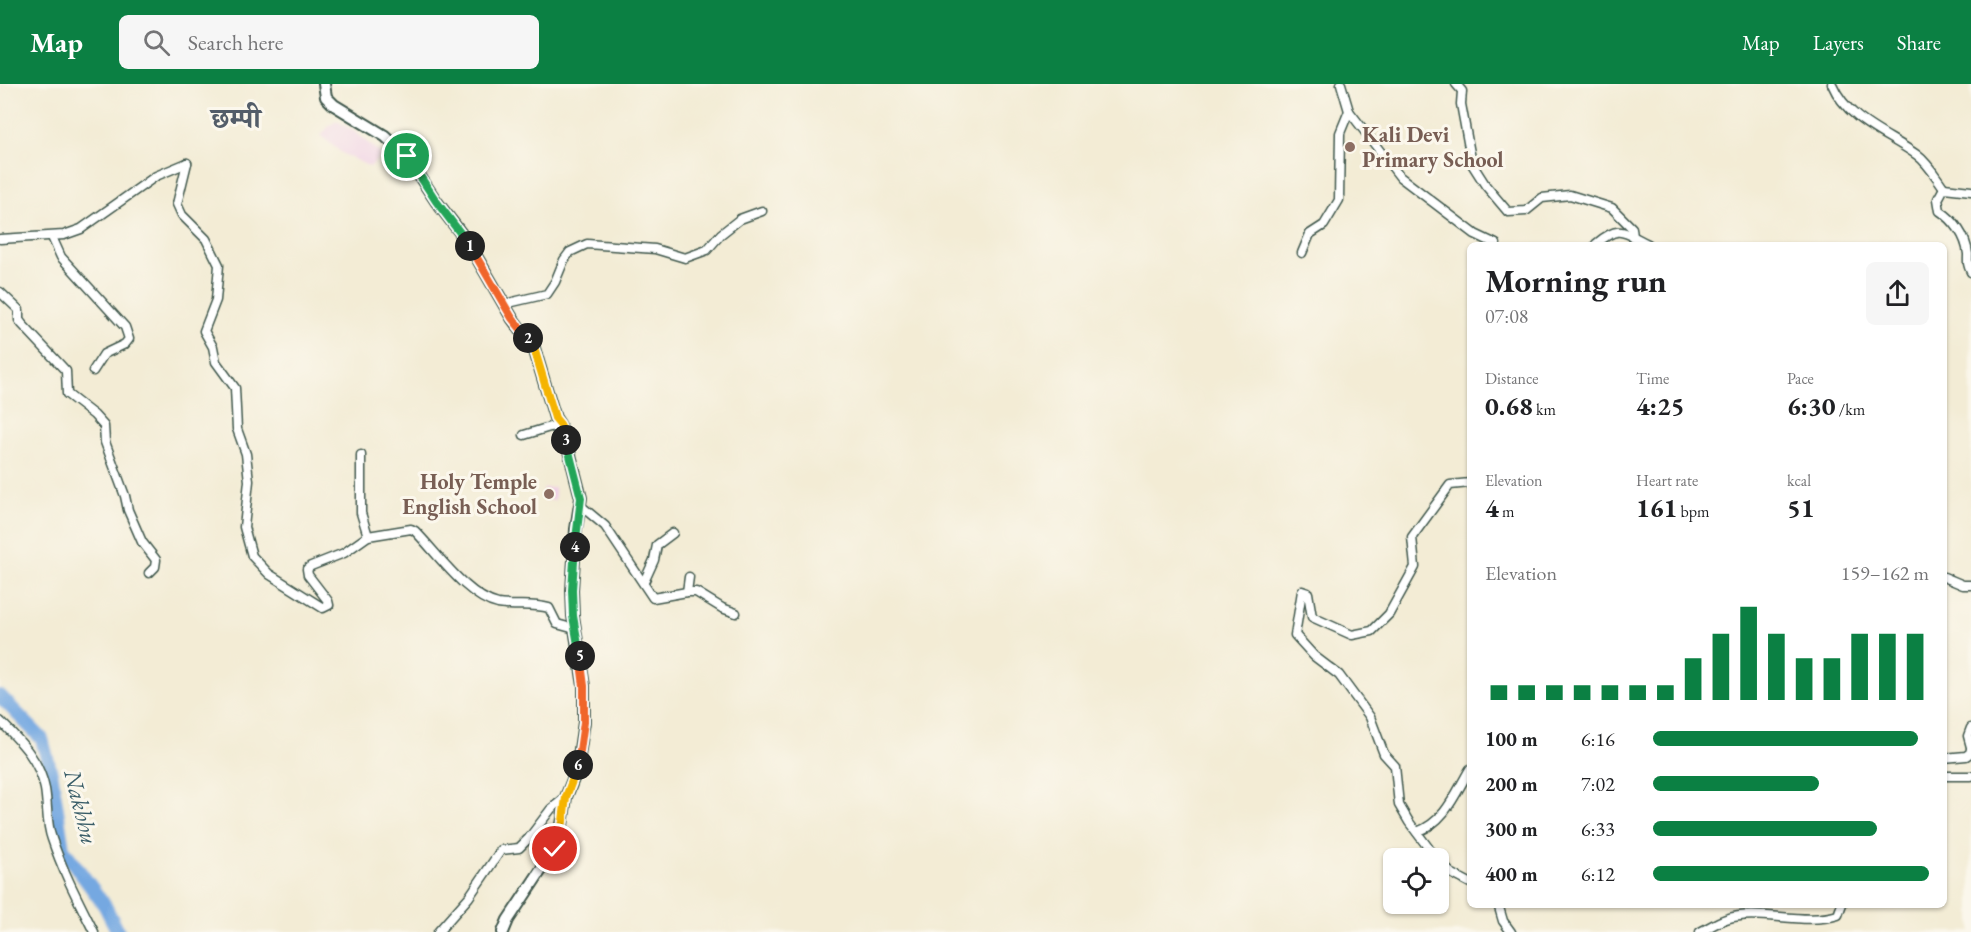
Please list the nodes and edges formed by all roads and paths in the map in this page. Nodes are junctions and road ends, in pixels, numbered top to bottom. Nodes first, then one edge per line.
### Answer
1 (324, 84) edge
2 (1341, 84) edge
3 (1456, 84) edge
4 (1832, 84) edge
5 (1349, 111) junction
6 (1944, 188) junction
7 (1971, 191) edge
8 (762, 211) dead end
9 (52, 237) junction
10 (1633, 237) junction
11 (0, 239) edge
12 (1492, 242) edge
13 (1599, 242) edge
14 (1644, 242) edge
15 (1302, 253) dead end
16 (1971, 272) edge
17 (0, 292) edge
18 (504, 304) junction
19 (93, 371) dead end
20 (524, 435) dead end
21 (566, 439) junction
22 (361, 455) dead end
23 (1467, 483) edge
24 (581, 506) junction
25 (673, 533) dead end
26 (368, 536) junction
27 (149, 573) dead end
28 (689, 578) dead end
29 (1947, 578) edge
30 (644, 582) junction
31 (1971, 585) edge
32 (687, 592) junction
33 (736, 613) dead end
34 (575, 629) junction
35 (0, 721) edge
36 (1971, 728) edge
37 (1971, 750) edge
38 (1947, 758) edge
39 (1467, 774) edge
40 (1947, 776) edge
41 (1971, 776) edge
42 (566, 797) junction
43 (1418, 832) junction
44 (1429, 848) edge
45 (1449, 871) edge
46 (1467, 881) edge
47 (1499, 908) edge
48 (1841, 908) edge
49 (94, 932) edge
50 (438, 932) edge
51 (503, 932) edge
52 (1511, 932) edge
53 (1700, 932) edge

1 - 18 main road
2 - 5 street
3 - 10 street
4 - 6 street
5 - 12 street
5 - 15 street
6 - 7 street
6 - 16 street
8 - 18 street
9 - 11 street
9 - 19 street
9 - 26 street
10 - 13 street
10 - 14 street
17 - 27 street
18 - 21 main road
20 - 21 street
21 - 24 main road
22 - 26 street
23 - 43 street
24 - 30 street
24 - 34 main road
25 - 30 street
26 - 34 street
28 - 32 street
29 - 31 street
30 - 32 street
32 - 33 street
34 - 42 main road
35 - 49 street
36 - 37 street
37 - 38 street
39 - 43 street
40 - 41 street
42 - 50 street
42 - 51 main road
43 - 44 street
45 - 46 street
47 - 52 street
48 - 53 street

